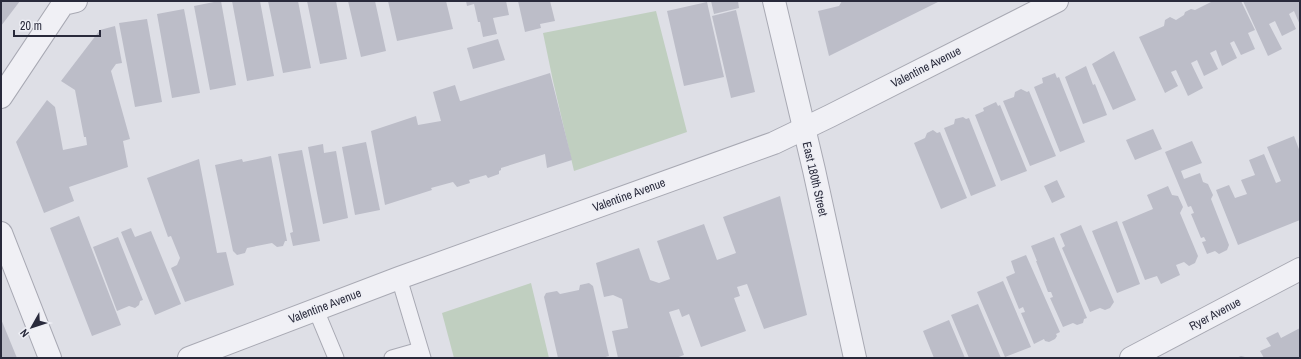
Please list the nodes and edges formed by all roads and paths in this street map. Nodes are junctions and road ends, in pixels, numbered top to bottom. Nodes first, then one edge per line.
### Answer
1 (76, 1) edge
2 (774, 1) edge
3 (1057, 1) edge
4 (1, 97) edge
5 (804, 129) junction
6 (1, 233) edge
7 (1300, 269) edge
8 (399, 278) junction
9 (316, 310) junction
10 (422, 354) edge
11 (50, 358) edge
12 (189, 358) edge
13 (336, 358) edge
14 (392, 358) edge
15 (855, 358) edge
16 (1131, 358) edge

1 - 4 street
2 - 5 street, East 180th Street
3 - 5 street, Valentine Avenue
5 - 8 street, Valentine Avenue
5 - 15 street, East 180th Street
6 - 11 street
7 - 16 street, Ryer Avenue
8 - 9 street, Valentine Avenue
8 - 10 lane
9 - 12 street, Valentine Avenue
9 - 13 lane
10 - 14 lane

